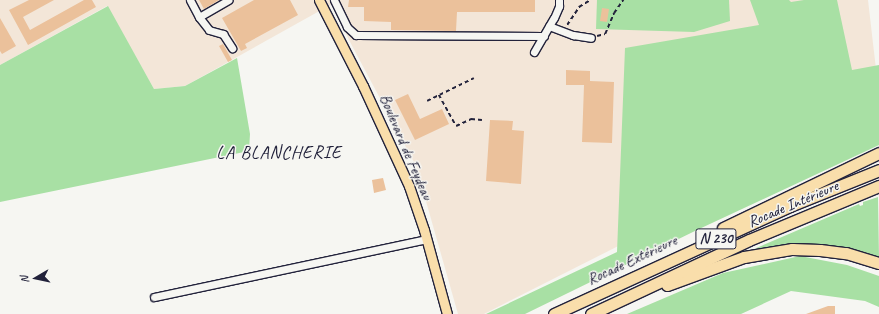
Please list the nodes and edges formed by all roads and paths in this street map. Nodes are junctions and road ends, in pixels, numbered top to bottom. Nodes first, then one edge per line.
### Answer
1 (190, 0) edge
2 (229, 0) edge
3 (318, 0) edge
4 (334, 0) edge
5 (559, 0) edge
6 (590, 0) edge
7 (623, 0) edge
8 (199, 17) junction
9 (550, 26) junction
10 (565, 32) junction
11 (544, 36) junction
12 (591, 38) joint
13 (232, 48) dead end
14 (534, 52) dead end
15 (474, 78) dead end
16 (439, 95) junction
17 (427, 101) dead end
18 (482, 120) dead end
19 (879, 153) edge
20 (879, 170) edge
21 (879, 186) edge
22 (426, 239) junction
23 (676, 257) junction
24 (879, 263) edge
25 (154, 297) dead end
26 (617, 302) junction
27 (447, 314) edge
28 (554, 314) edge
29 (590, 314) edge

1 - 8 street
2 - 8 street
3 - 22 main road, Boulevard de Feydeau
4 - 11 street
5 - 9 street
6 - 10 path
7 - 12 path
8 - 13 street
9 - 10 street
9 - 11 street
10 - 12 street
11 - 14 street
15 - 16 path
16 - 17 path
16 - 18 path
19 - 23 highway
20 - 23 highway, Rocade Extérieure / N 230
21 - 26 highway, Rocade Intérieure / N 230
22 - 25 street
22 - 27 main road, Boulevard de Feydeau
23 - 28 highway, Rocade Extérieure / N 230
24 - 26 highway
26 - 29 highway, Rocade Intérieure / N 230

